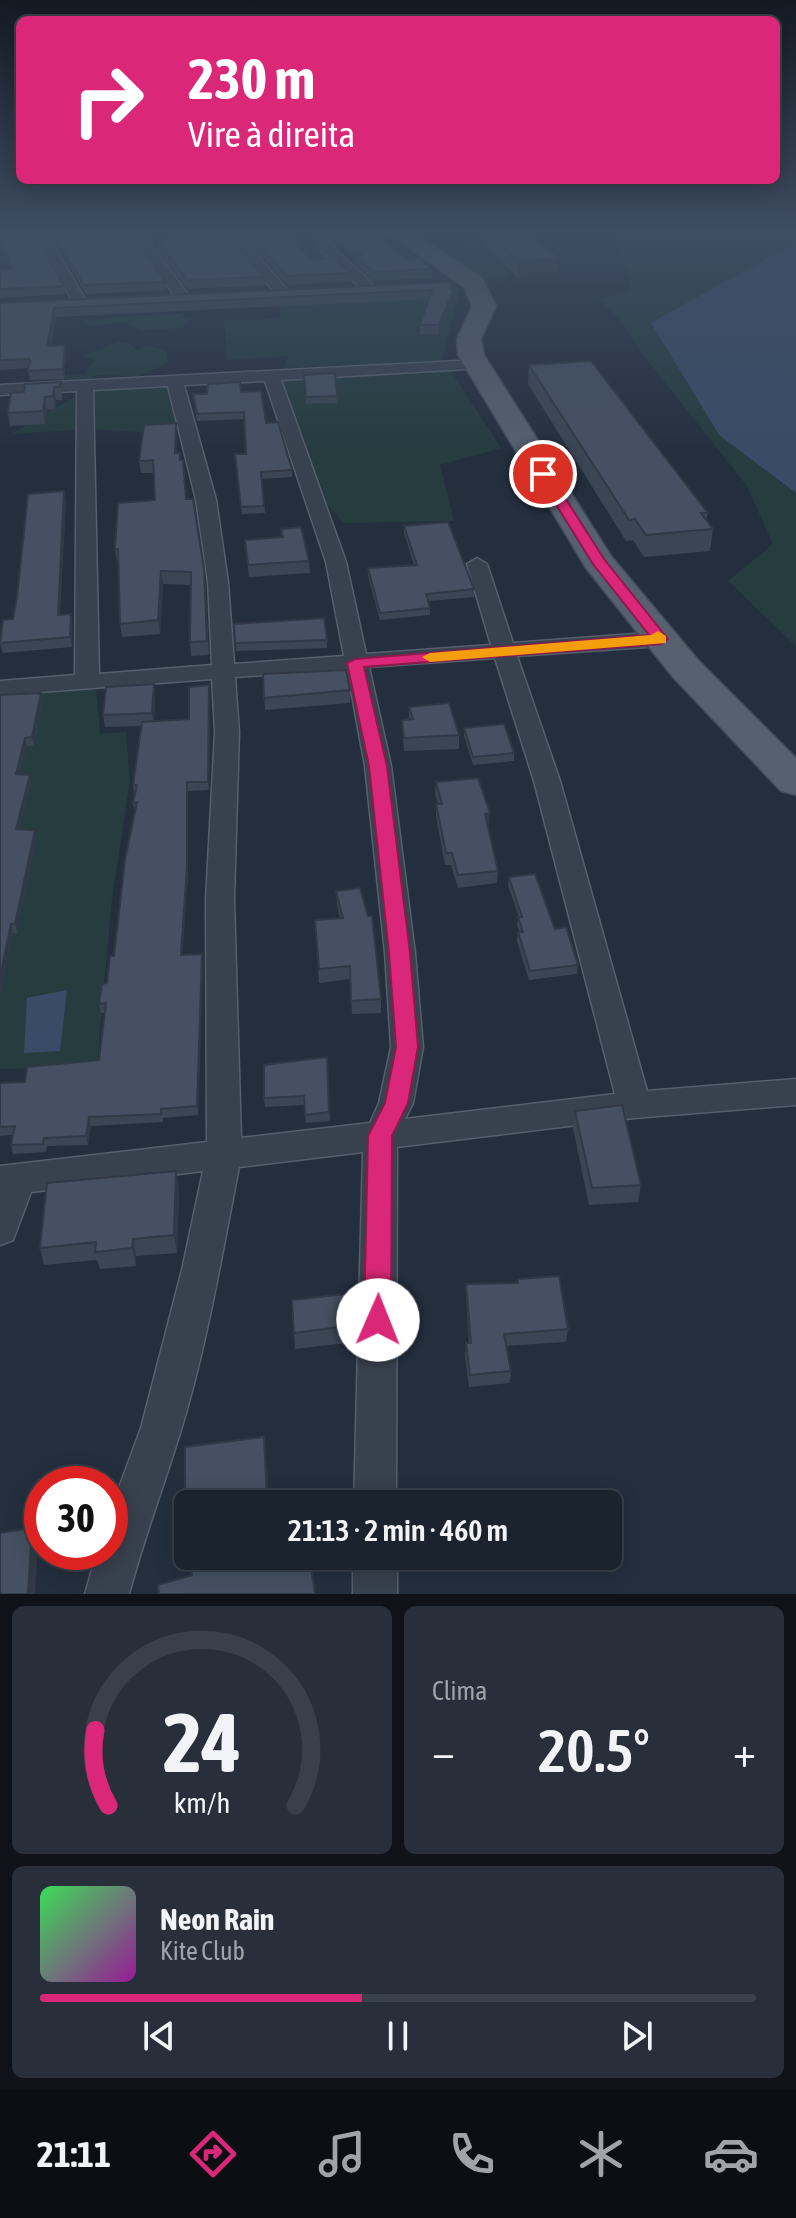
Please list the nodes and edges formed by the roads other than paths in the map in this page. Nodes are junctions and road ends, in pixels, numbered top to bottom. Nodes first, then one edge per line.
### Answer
1 (483, 305) edge
2 (477, 365) junction
3 (271, 376) junction
4 (175, 381) junction
5 (85, 386) junction
6 (0, 390) edge
7 (477, 564) dead end
8 (661, 639) junction
9 (506, 651) junction
10 (355, 663) junction
11 (222, 669) junction
12 (87, 680) junction
13 (0, 688) edge
14 (796, 782) edge
15 (796, 1092) edge
16 (634, 1105) junction
17 (380, 1136) junction
18 (224, 1154) junction
19 (9, 1180) edge
20 (0, 1229) edge
21 (375, 1490) edge
22 (375, 1570) edge
23 (107, 1594) edge
24 (375, 1594) edge

1 - 2 main road
2 - 3 street
2 - 8 main road
3 - 4 street
3 - 10 street
4 - 5 street
4 - 11 street
5 - 6 street
5 - 12 street
7 - 9 street
8 - 9 street
8 - 14 main road
9 - 10 street
9 - 16 street
10 - 11 street
10 - 17 street
11 - 12 street
11 - 18 street
12 - 13 street
15 - 16 street
16 - 17 street
17 - 18 street
17 - 21 street
18 - 19 street
18 - 23 street
19 - 20 street
22 - 24 street

